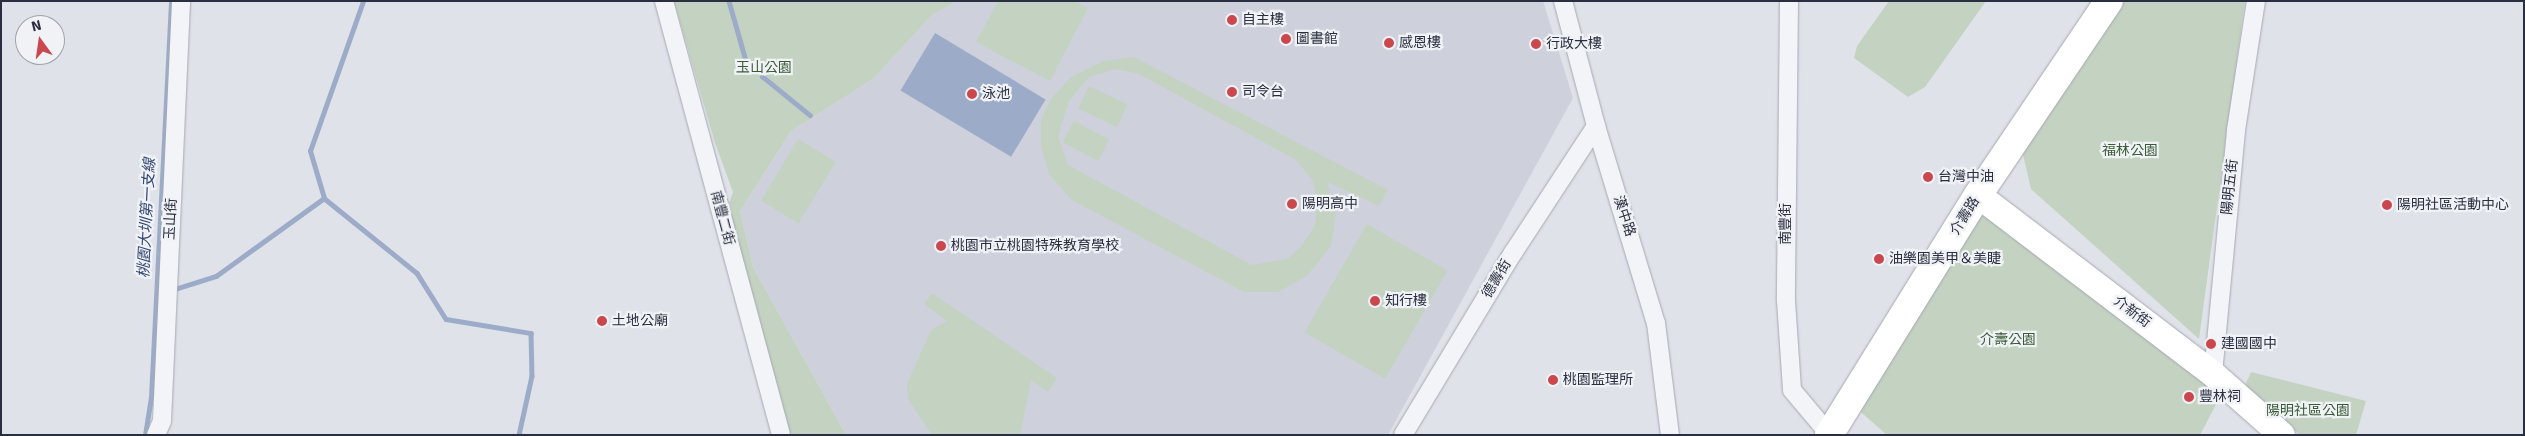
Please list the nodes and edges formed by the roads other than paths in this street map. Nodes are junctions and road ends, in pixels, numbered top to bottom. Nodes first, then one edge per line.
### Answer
1 (181, 1) edge
2 (664, 1) edge
3 (1563, 1) edge
4 (1789, 1) edge
5 (2109, 1) edge
6 (2256, 1) edge
7 (1596, 126) junction
8 (1978, 195) junction
9 (2213, 374) junction
10 (1829, 434) edge
11 (156, 435) edge
12 (781, 435) edge
13 (1403, 435) edge
14 (1670, 435) edge
15 (2282, 435) edge

1 - 11 street, 玉山街
2 - 12 street, 南豐二街
3 - 7 street, 漢中路
4 - 10 street, 南豐街
5 - 8 main road, 介壽路
6 - 9 street, 陽明五街
7 - 13 street, 德壽街
7 - 14 street, 漢中路
8 - 9 street, 介新街
8 - 10 main road, 介壽路
9 - 15 street, 介新街

